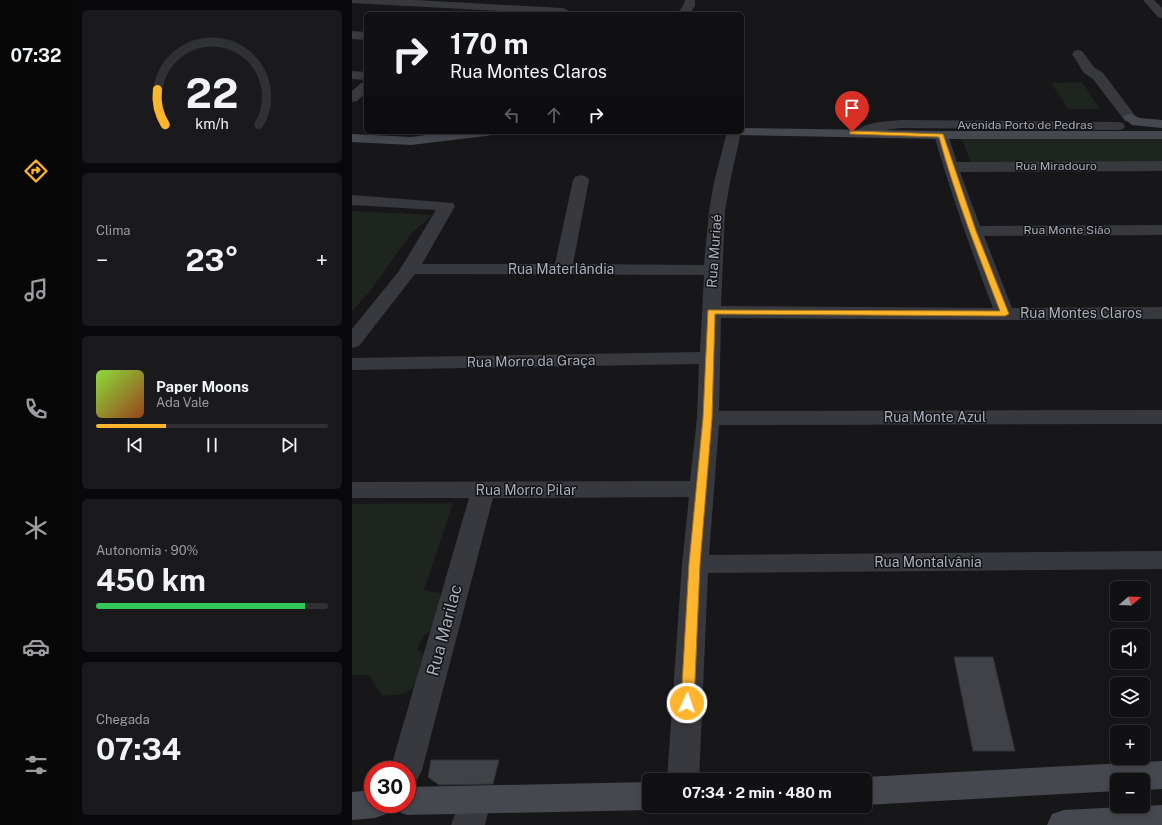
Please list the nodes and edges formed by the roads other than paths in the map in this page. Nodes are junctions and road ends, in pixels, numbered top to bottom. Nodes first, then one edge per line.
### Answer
1 (352, 0) edge
2 (690, 0) edge
3 (1148, 0) edge
4 (367, 1) edge
5 (412, 3) junction
6 (563, 10) edge
7 (401, 12) edge
8 (684, 12) edge
9 (1162, 15) edge
10 (352, 35) edge
11 (364, 36) edge
12 (1078, 54) dead end
13 (352, 75) edge
14 (364, 76) edge
15 (364, 88) edge
16 (352, 98) edge
17 (1162, 124) edge
18 (1123, 128) junction
19 (744, 132) edge
20 (862, 133) junction
21 (461, 134) edge
22 (734, 134) edge
23 (449, 135) edge
24 (941, 135) junction
25 (1162, 136) edge
26 (352, 138) edge
27 (1162, 166) edge
28 (950, 167) junction
29 (581, 180) dead end
30 (352, 200) edge
31 (1162, 230) edge
32 (972, 231) junction
33 (409, 269) junction
34 (563, 269) junction
35 (713, 270) junction
36 (711, 312) junction
37 (1162, 313) edge
38 (1005, 314) junction
39 (352, 342) edge
40 (709, 358) junction
41 (352, 364) edge
42 (1162, 417) edge
43 (708, 418) junction
44 (700, 489) junction
45 (352, 490) edge
46 (483, 491) junction
47 (1162, 560) edge
48 (695, 564) junction
49 (408, 761) edge
50 (683, 773) edge
51 (1162, 776) edge
52 (872, 791) edge
53 (642, 797) edge
54 (416, 803) edge
55 (364, 805) edge
56 (352, 806) edge
57 (472, 812) edge
58 (1162, 820) edge
59 (1064, 825) edge

1 - 4 street
2 - 8 street
3 - 9 street
4 - 5 street
5 - 6 street
5 - 7 street
10 - 11 street
12 - 18 street
13 - 14 street
15 - 16 street
17 - 18 main road, Avenida Porto de Pedras
18 - 20 street, Avenida Porto de Pedras
18 - 24 main road, Avenida Porto de Pedras
18 - 25 main road, Avenida Porto de Pedras
19 - 20 main road, Avenida Porto de Pedras
20 - 24 main road, Avenida Porto de Pedras
21 - 23 main road
22 - 35 street, Rua Muriaé
23 - 26 main road
24 - 28 street
27 - 28 street, Rua Miradouro
28 - 32 street
29 - 34 street
30 - 33 street
31 - 32 street, Rua Monte Sião
32 - 38 street
33 - 34 street, Rua Materlândia
33 - 39 street
34 - 35 street, Rua Materlândia
35 - 36 street, Rua Muriaé
36 - 38 street, Rua Montes Claros
36 - 40 street, Rua Muriaé
37 - 38 street, Rua Montes Claros
40 - 41 street, Rua Morro da Graça
40 - 43 street, Rua Muriaé
42 - 43 street, Rua Monte Azul
43 - 44 street, Rua Muriaé
44 - 46 street, Rua Morro Pilar
44 - 48 street, Rua Muriaé
45 - 46 street, Rua Morro Pilar
46 - 49 street, Rua Marilac
47 - 48 street, Rua Montalvânia
48 - 50 street, Rua Muriaé
51 - 52 main road
53 - 57 main road
54 - 57 main road
55 - 56 main road
58 - 59 main road

